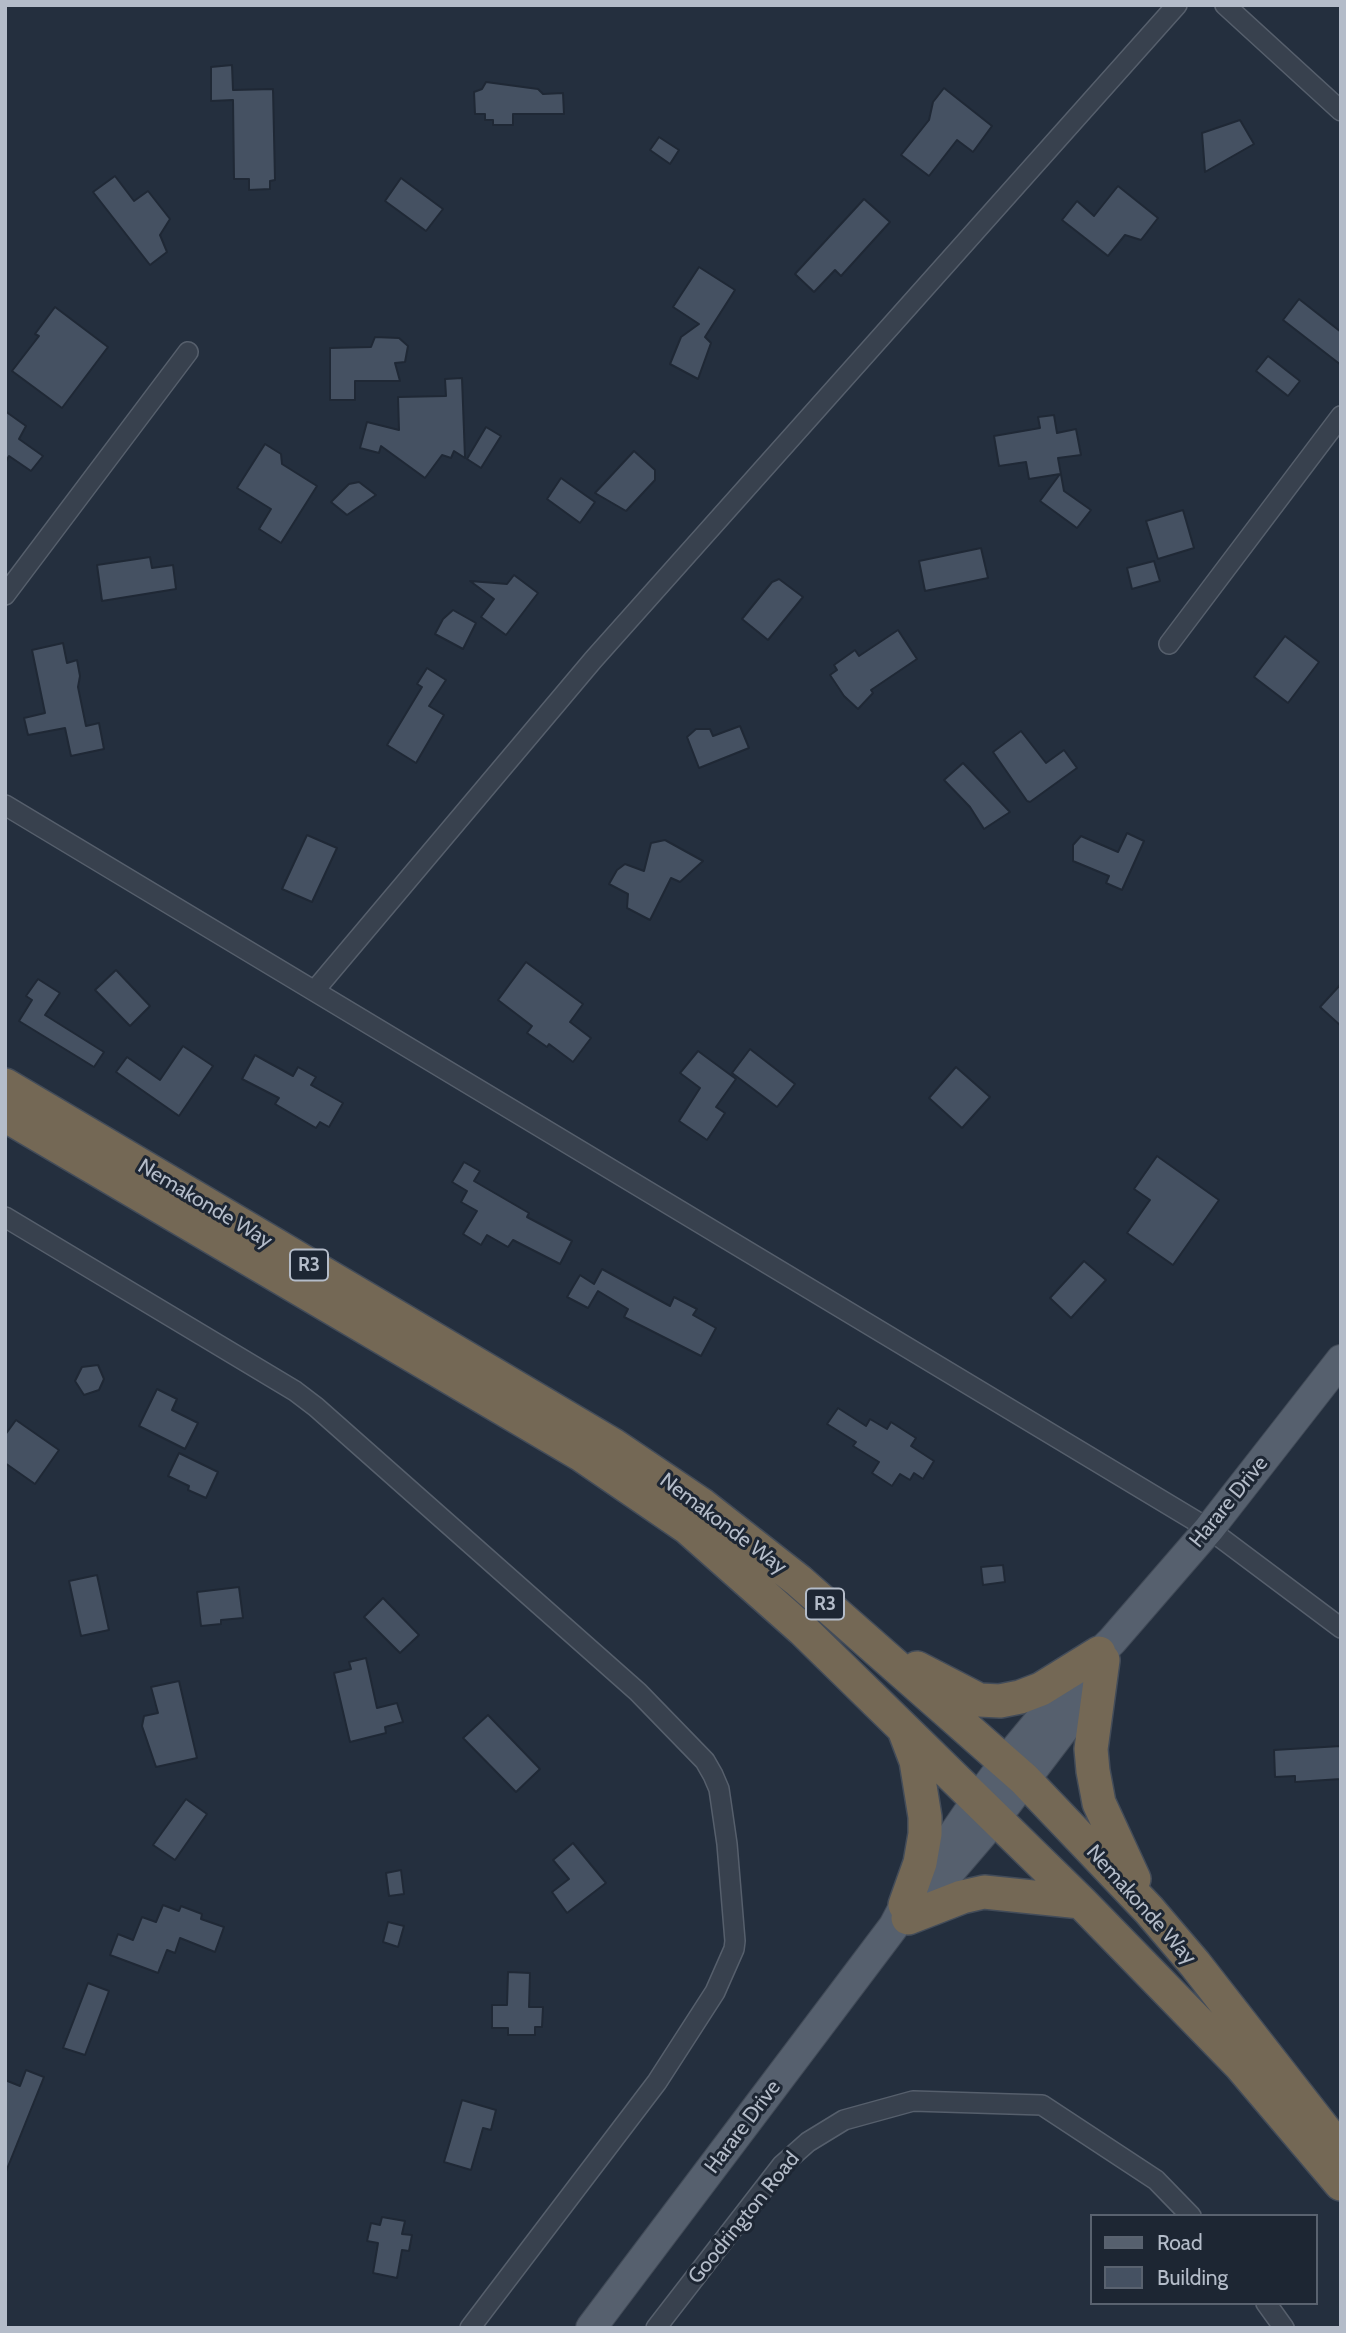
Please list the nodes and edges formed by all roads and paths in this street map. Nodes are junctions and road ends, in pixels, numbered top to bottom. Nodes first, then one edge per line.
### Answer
1 (1177, 5) edge
2 (1225, 5) edge
3 (1341, 111) edge
4 (188, 352) dead end
5 (1341, 416) edge
6 (5, 596) edge
7 (1169, 644) dead end
8 (5, 805) edge
9 (315, 990) junction
10 (5, 1085) edge
11 (5, 1115) edge
12 (5, 1217) edge
13 (1341, 1360) edge
14 (1209, 1528) junction
15 (1341, 1628) edge
16 (869, 1643) junction
17 (1105, 1651) junction
18 (903, 1728) junction
19 (1015, 1770) junction
20 (986, 1809) junction
21 (1081, 1902) junction
22 (1149, 1910) junction
23 (902, 1916) junction
24 (1341, 2151) edge
25 (1341, 2184) edge
26 (1189, 2214) edge
27 (1267, 2305) edge
28 (470, 2328) edge
29 (591, 2328) edge
30 (656, 2328) edge
31 (1284, 2328) edge

1 - 9 street
2 - 3 street
4 - 6 street
5 - 7 street
8 - 9 street
9 - 14 street
10 - 16 highway, Nemakonde Way / R3
11 - 18 highway, Nemakonde Way / R3
12 - 28 street
13 - 14 main road, Harare Drive
14 - 15 street
14 - 17 main road, Harare Drive
16 - 17 highway
16 - 19 highway, Nemakonde Way / R3
17 - 19 main road, Harare Drive
17 - 22 highway
18 - 20 highway, Nemakonde Way / R3
18 - 23 highway
19 - 20 main road, Harare Drive
19 - 22 highway, Nemakonde Way / R3
20 - 21 highway, Nemakonde Way / R3
20 - 23 main road, Harare Drive
21 - 23 highway
21 - 25 highway, Nemakonde Way / R3
22 - 24 highway, Nemakonde Way / R3
23 - 29 main road, Harare Drive
26 - 30 street, Goodrington Road
27 - 31 street

